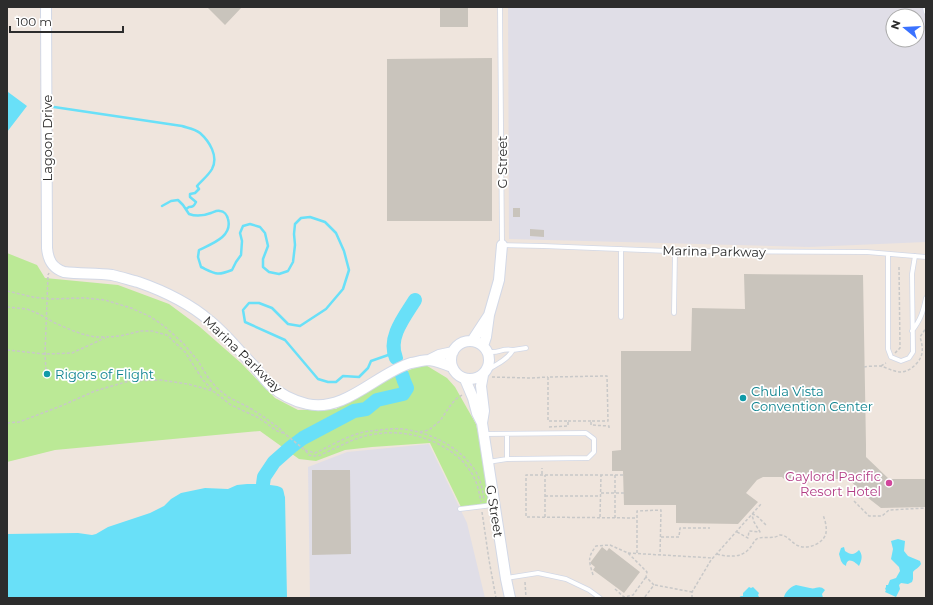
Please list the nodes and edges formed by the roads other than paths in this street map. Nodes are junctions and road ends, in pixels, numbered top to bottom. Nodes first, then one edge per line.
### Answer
1 (46, 7) edge
2 (500, 7) edge
3 (925, 7) edge
4 (926, 12) edge
5 (502, 245) junction
6 (621, 249) junction
7 (675, 251) junction
8 (888, 254) junction
9 (916, 256) junction
10 (926, 257) edge
11 (54, 267) joint
12 (926, 298) edge
13 (674, 313) dead end
14 (489, 315) junction
15 (621, 317) dead end
16 (912, 331) junction
17 (472, 341) junction
18 (526, 348) dead end
19 (485, 349) junction
20 (513, 350) junction
21 (453, 352) junction
22 (429, 360) junction
23 (452, 367) junction
24 (486, 374) junction
25 (465, 379) junction
26 (482, 423) junction
27 (483, 434) junction
28 (507, 434) junction
29 (507, 459) junction
30 (488, 462) junction
31 (487, 506) junction
32 (460, 509) dead end
33 (506, 579) junction
34 (510, 598) edge
35 (600, 598) edge

1 - 11 street, Lagoon Drive
2 - 5 lane, G Street
3 - 4 lane
5 - 6 lane, Marina Parkway
5 - 14 street, G Street
6 - 7 lane, Marina Parkway
6 - 15 lane
7 - 8 lane, Marina Parkway
7 - 13 lane
8 - 9 lane, Marina Parkway
8 - 16 lane
9 - 10 lane, Marina Parkway
9 - 16 lane
11 - 22 street, Marina Parkway
12 - 16 lane
14 - 17 street, G Street
14 - 19 street, G Street
17 - 19 street
17 - 21 street
18 - 20 lane
19 - 20 lane
19 - 24 street
20 - 24 lane
21 - 22 street, Marina Parkway
21 - 23 street
22 - 23 street, Marina Parkway
23 - 25 street
24 - 25 street
24 - 26 street, G Street
25 - 26 street, G Street
26 - 27 street, G Street
27 - 28 lane
27 - 30 street, G Street
28 - 29 lane
28 - 29 lane
29 - 30 lane
30 - 31 street, G Street
31 - 32 lane
31 - 33 street, G Street
33 - 34 street, G Street
33 - 35 lane

